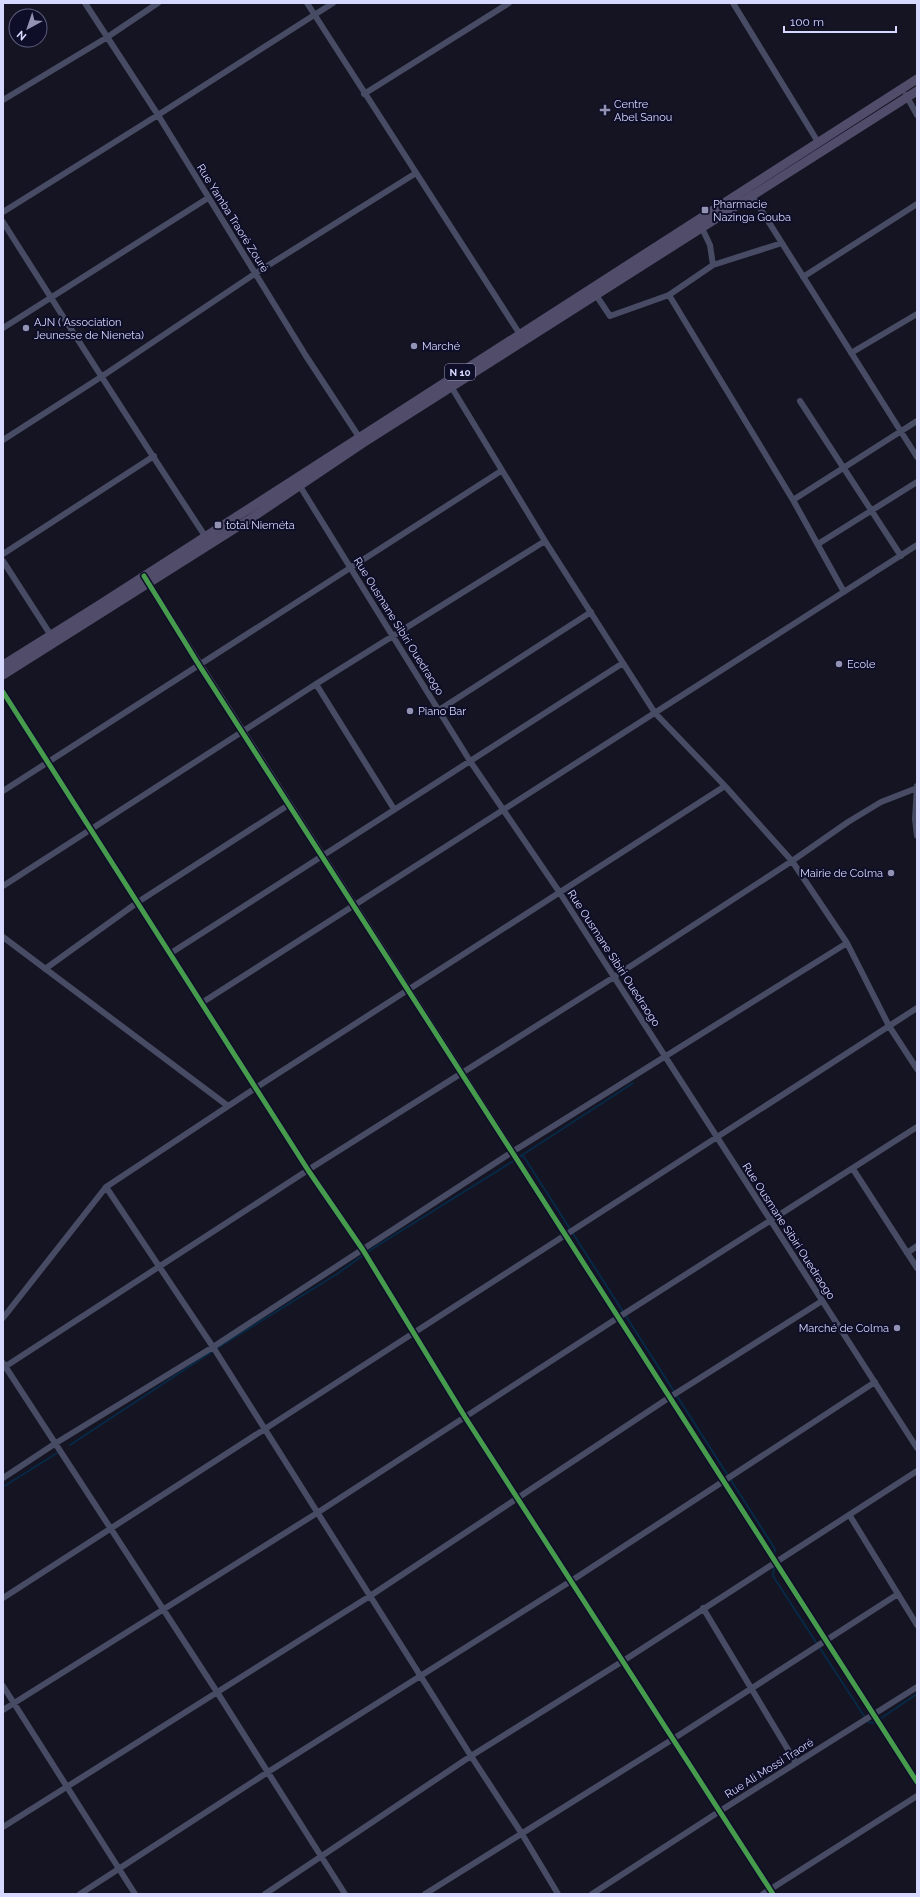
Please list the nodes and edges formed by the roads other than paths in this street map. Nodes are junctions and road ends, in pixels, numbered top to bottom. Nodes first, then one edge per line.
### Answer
1 (85, 3) edge
2 (158, 3) edge
3 (307, 3) edge
4 (333, 3) edge
5 (509, 3) edge
6 (733, 3) edge
7 (314, 15) junction
8 (106, 38) junction
9 (917, 79) edge
10 (902, 88) junction
11 (917, 91) edge
12 (364, 94) junction
13 (907, 98) junction
14 (3, 100) edge
15 (917, 115) edge
16 (158, 116) junction
17 (818, 142) junction
18 (416, 173) junction
19 (747, 187) junction
20 (752, 196) junction
21 (208, 198) junction
22 (917, 204) edge
23 (3, 212) edge
24 (697, 219) junction
25 (3, 222) edge
26 (702, 229) junction
27 (782, 243) junction
28 (713, 265) junction
29 (256, 273) junction
30 (803, 277) junction
31 (594, 292) junction
32 (669, 295) junction
33 (51, 298) junction
34 (917, 314) edge
35 (3, 328) edge
36 (522, 337) junction
37 (852, 353) junction
38 (101, 377) junction
39 (452, 388) junction
40 (800, 401) dead end
41 (917, 421) edge
42 (901, 432) junction
43 (3, 440) edge
44 (361, 440) junction
45 (154, 456) junction
46 (917, 457) edge
47 (844, 468) junction
48 (501, 471) junction
49 (297, 482) junction
50 (917, 482) edge
51 (794, 500) junction
52 (872, 511) junction
53 (207, 540) junction
54 (545, 541) junction
55 (818, 544) junction
56 (917, 545) edge
57 (3, 554) edge
58 (901, 556) junction
59 (3, 561) edge
60 (351, 568) junction
61 (146, 580) junction
62 (844, 592) junction
63 (591, 612) junction
64 (393, 636) junction
65 (52, 638) junction
66 (623, 663) junction
67 (3, 665) edge
68 (199, 665) junction
69 (3, 675) edge
70 (316, 684) junction
71 (3, 692) edge
72 (439, 710) junction
73 (655, 713) junction
74 (243, 733) junction
75 (470, 761) junction
76 (48, 762) junction
77 (725, 786) junction
78 (917, 787) edge
79 (3, 791) edge
80 (290, 804) junction
81 (394, 809) junction
82 (503, 810) junction
83 (92, 830) junction
84 (917, 836) edge
85 (322, 856) junction
86 (792, 861) junction
87 (3, 886) edge
88 (560, 893) junction
89 (138, 902) junction
90 (354, 906) junction
91 (3, 937) edge
92 (847, 943) junction
93 (171, 953) junction
94 (45, 968) junction
95 (614, 977) junction
96 (408, 988) junction
97 (203, 1002) junction
98 (917, 1008) edge
99 (889, 1026) junction
100 (665, 1057) junction
101 (917, 1069) edge
102 (462, 1074) junction
103 (257, 1087) junction
104 (228, 1106) junction
105 (917, 1127) edge
106 (717, 1137) junction
107 (512, 1152) junction
108 (853, 1169) junction
109 (308, 1170) junction
110 (106, 1187) junction
111 (769, 1221) junction
112 (565, 1235) junction
113 (917, 1246) edge
114 (362, 1250) junction
115 (907, 1253) junction
116 (160, 1266) junction
117 (917, 1268) edge
118 (822, 1301) junction
119 (618, 1317) junction
120 (3, 1318) edge
121 (413, 1333) junction
122 (213, 1347) junction
123 (4, 1366) edge
124 (875, 1382) junction
125 (670, 1397) junction
126 (465, 1416) junction
127 (264, 1429) junction
128 (56, 1443) junction
129 (917, 1448) edge
130 (917, 1471) edge
131 (3, 1478) edge
132 (723, 1480) junction
133 (518, 1496) junction
134 (317, 1513) junction
135 (850, 1516) junction
136 (111, 1528) junction
137 (776, 1562) junction
138 (571, 1581) junction
139 (898, 1594) junction
140 (370, 1596) junction
141 (3, 1598) edge
142 (703, 1608) junction
143 (164, 1610) junction
144 (917, 1625) edge
145 (826, 1641) junction
146 (623, 1661) junction
147 (421, 1676) junction
148 (3, 1686) edge
149 (751, 1687) junction
150 (917, 1687) edge
151 (217, 1692) junction
152 (14, 1703) junction
153 (3, 1710) edge
154 (874, 1714) junction
155 (673, 1739) junction
156 (471, 1756) junction
157 (796, 1763) junction
158 (268, 1772) junction
159 (917, 1782) edge
160 (66, 1787) junction
161 (917, 1796) edge
162 (720, 1811) junction
163 (3, 1827) edge
164 (522, 1834) junction
165 (322, 1857) junction
166 (119, 1869) junction
167 (772, 1892) edge
168 (80, 1894) edge
169 (135, 1894) edge
170 (265, 1894) edge
171 (345, 1894) edge
172 (425, 1894) edge
173 (558, 1894) edge
174 (592, 1894) edge
175 (763, 1894) edge

1 - 8 street, Rue Yamba Traoré Zouré
2 - 8 street
3 - 7 street
4 - 7 street
5 - 12 street
6 - 17 street
7 - 12 street
7 - 16 street
8 - 14 street
8 - 16 street, Rue Yamba Traoré Zouré
9 - 10 main road, N 10
10 - 13 street
10 - 17 main road, N 10
11 - 13 main road, N 10
12 - 18 street
13 - 15 street
13 - 20 main road, N 10
16 - 21 street, Rue Yamba Traoré Zouré
16 - 23 street
17 - 19 main road, N 10
18 - 29 street
18 - 36 street
19 - 20 street
19 - 24 main road, N 10
20 - 26 main road, N 10
20 - 27 street
21 - 29 street, Rue Yamba Traoré Zouré
21 - 33 street
22 - 30 street
24 - 26 street
24 - 31 main road, N 10
25 - 33 street
26 - 28 street
26 - 31 main road, N 10
27 - 28 street
27 - 30 street
28 - 32 street
29 - 38 street
29 - 44 street, Rue Yamba Traoré Zouré
30 - 37 street
31 - 32 street
31 - 36 main road, N 10
32 - 51 street
33 - 35 street
33 - 38 street
34 - 37 street
36 - 39 main road, N 10
36 - 44 main road, N 10
37 - 42 street
38 - 43 street
38 - 45 street
39 - 44 main road, N 10
39 - 48 street
40 - 47 street
41 - 42 street
42 - 46 street
42 - 47 street
44 - 49 main road, N 10
45 - 53 street
45 - 57 street
47 - 51 street
47 - 52 street
48 - 54 street
48 - 60 street
49 - 53 main road, N 10
49 - 60 street, Rue Ousmane Sibiri Ouedraogo
50 - 52 street
51 - 55 street
52 - 55 street
52 - 58 street
53 - 61 main road, N 10
54 - 63 street
54 - 64 street
55 - 62 street
56 - 58 street
58 - 62 street
59 - 65 street
60 - 64 street, Rue Ousmane Sibiri Ouedraogo
60 - 68 street
61 - 65 main road, N 10
61 - 68 street
62 - 73 street
63 - 66 street
63 - 72 street
64 - 70 street
64 - 72 street, Rue Ousmane Sibiri Ouedraogo
65 - 67 main road, N 10
65 - 69 main road, N 10
66 - 73 street
66 - 75 street
68 - 74 street
68 - 76 street
70 - 74 street
70 - 81 street
71 - 76 street
72 - 75 street, Rue Ousmane Sibiri Ouedraogo
73 - 77 street
73 - 82 street
74 - 80 street
74 - 83 street
75 - 81 street
75 - 82 street, Rue Ousmane Sibiri Ouedraogo
76 - 79 street
76 - 83 street
77 - 86 street
77 - 88 street
78 - 84 street
78 - 86 street
80 - 85 street
80 - 89 street
81 - 85 street
82 - 88 street, Rue Ousmane Sibiri Ouedraogo
82 - 90 street
83 - 87 street
83 - 89 street
85 - 90 street
85 - 93 street
86 - 92 street
86 - 95 street
88 - 95 street, Rue Ousmane Sibiri Ouedraogo
88 - 96 street
89 - 93 street
89 - 94 street
90 - 96 street
90 - 97 street
91 - 94 street
92 - 99 street
92 - 100 street
93 - 97 street
94 - 104 street
95 - 100 street, Rue Ousmane Sibiri Ouedraogo
95 - 102 street
96 - 102 street
96 - 103 street
97 - 103 street
98 - 99 street
99 - 101 street
99 - 106 street
100 - 106 street, Rue Ousmane Sibiri Ouedraogo
100 - 107 street
102 - 107 street
102 - 109 street
103 - 104 street
103 - 109 street
104 - 110 street
105 - 108 street
106 - 111 street, Rue Ousmane Sibiri Ouedraogo
106 - 112 street
107 - 112 street
107 - 114 street
108 - 111 street
108 - 115 street
109 - 114 street
109 - 116 street
110 - 116 street
110 - 120 street
111 - 118 street, Rue Ousmane Sibiri Ouedraogo
111 - 119 street
112 - 119 street
112 - 121 street
113 - 115 street
114 - 121 street
114 - 122 street
115 - 117 street
116 - 122 street
116 - 123 street
118 - 124 street, Rue Ousmane Sibiri Ouedraogo
118 - 125 street
119 - 125 street
119 - 126 street
121 - 126 street
121 - 127 street
122 - 127 street
122 - 128 street
123 - 128 street
124 - 129 street, Rue Ousmane Sibiri Ouedraogo
124 - 132 street
125 - 132 street
125 - 133 street
126 - 133 street
126 - 134 street
127 - 134 street
127 - 136 street
128 - 131 street
128 - 136 street
130 - 135 street
132 - 137 street
132 - 138 street
133 - 138 street
133 - 140 street
134 - 140 street
134 - 143 street
135 - 137 street
135 - 139 street
136 - 141 street
136 - 143 street
137 - 142 street
137 - 145 street
138 - 146 street
138 - 147 street
139 - 144 street
139 - 145 street
140 - 147 street
140 - 151 street
142 - 146 street
142 - 149 street
143 - 151 street
143 - 152 street
145 - 149 street
145 - 154 street
146 - 155 street
146 - 156 street
147 - 156 street
147 - 158 street
148 - 152 street
149 - 155 street
149 - 157 street
150 - 154 street, Rue Ali Mossi Traoré
151 - 158 street
151 - 160 street
152 - 153 street
152 - 160 street
154 - 157 street, Rue Ali Mossi Traoré
154 - 159 street
155 - 162 street
155 - 164 street
156 - 164 street
156 - 165 street
157 - 162 street, Rue Ali Mossi Traoré
158 - 165 street
158 - 166 street
160 - 163 street
160 - 166 street
161 - 167 street
162 - 167 street
162 - 174 street, Rue Ali Mossi Traoré
164 - 172 street
164 - 173 street
165 - 170 street
165 - 171 street
166 - 168 street
166 - 169 street
167 - 175 street

